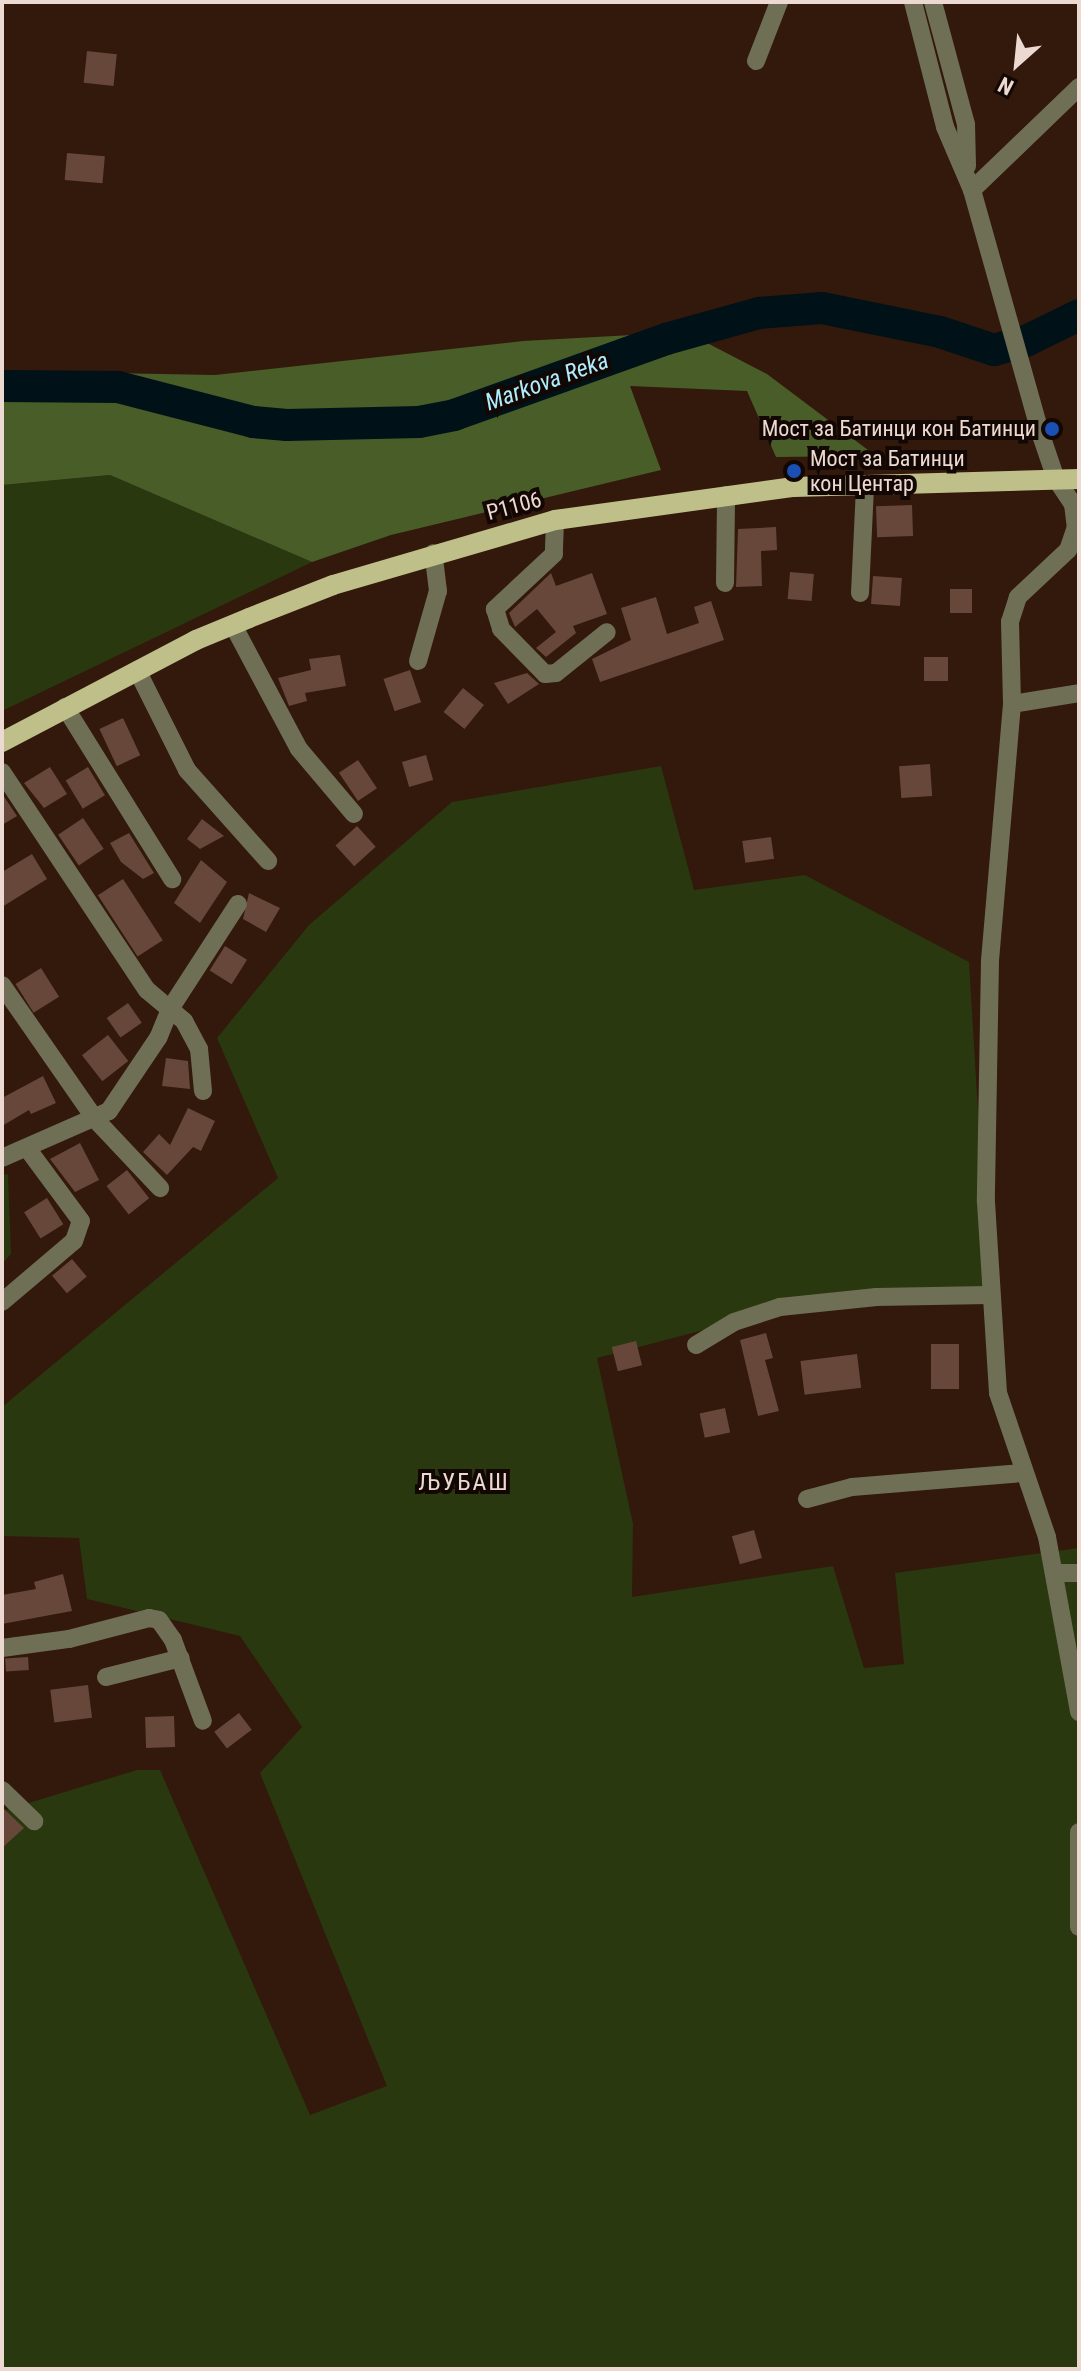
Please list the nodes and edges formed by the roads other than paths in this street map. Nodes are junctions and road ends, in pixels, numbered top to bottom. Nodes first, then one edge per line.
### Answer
1 (779, 2) edge
2 (913, 2) edge
3 (933, 2) edge
4 (756, 61) dead end
5 (1079, 87) edge
6 (969, 183) junction
7 (1056, 479) junction
8 (1079, 479) edge
9 (865, 485) junction
10 (726, 495) junction
11 (555, 520) junction
12 (433, 553) junction
13 (725, 583) dead end
14 (860, 593) dead end
15 (233, 625) junction
16 (607, 632) dead end
17 (418, 661) dead end
18 (137, 670) junction
19 (1079, 693) edge
20 (1012, 704) junction
21 (65, 707) junction
22 (2, 742) edge
23 (2, 772) edge
24 (354, 814) dead end
25 (268, 861) dead end
26 (172, 879) dead end
27 (238, 904) dead end
28 (2, 985) edge
29 (170, 1009) junction
30 (203, 1091) dead end
31 (95, 1119) junction
32 (27, 1148) junction
33 (2, 1157) edge
34 (160, 1188) dead end
35 (989, 1295) junction
36 (2, 1302) edge
37 (696, 1345) dead end
38 (1024, 1473) junction
39 (807, 1499) dead end
40 (1055, 1573) junction
41 (1079, 1573) edge
42 (2, 1648) edge
43 (181, 1658) junction
44 (106, 1677) dead end
45 (1079, 1712) edge
46 (203, 1721) dead end
47 (2, 1790) edge
48 (34, 1821) dead end
49 (1079, 1832) edge
50 (1079, 1927) edge

1 - 4 street
2 - 6 street
3 - 6 street
5 - 6 street
6 - 7 street
7 - 8 main road, P1106
7 - 9 main road, P1106
7 - 20 street
9 - 10 main road, P1106
9 - 14 street
10 - 11 main road, P1106
10 - 13 street
11 - 12 main road, P1106
11 - 16 street
12 - 15 main road, P1106
12 - 17 street
15 - 18 main road, P1106
15 - 24 street
18 - 21 main road, P1106
18 - 25 street
19 - 20 street
20 - 35 street
21 - 22 main road, P1106
21 - 26 street
23 - 29 street
27 - 29 street
28 - 31 street
29 - 30 street
29 - 31 street
31 - 32 street
31 - 34 street
32 - 33 street
32 - 36 street
35 - 37 street
35 - 38 street
38 - 39 street
38 - 40 street
40 - 41 street
40 - 45 street
42 - 43 street
43 - 44 street
43 - 46 street
47 - 48 street
49 - 50 street

